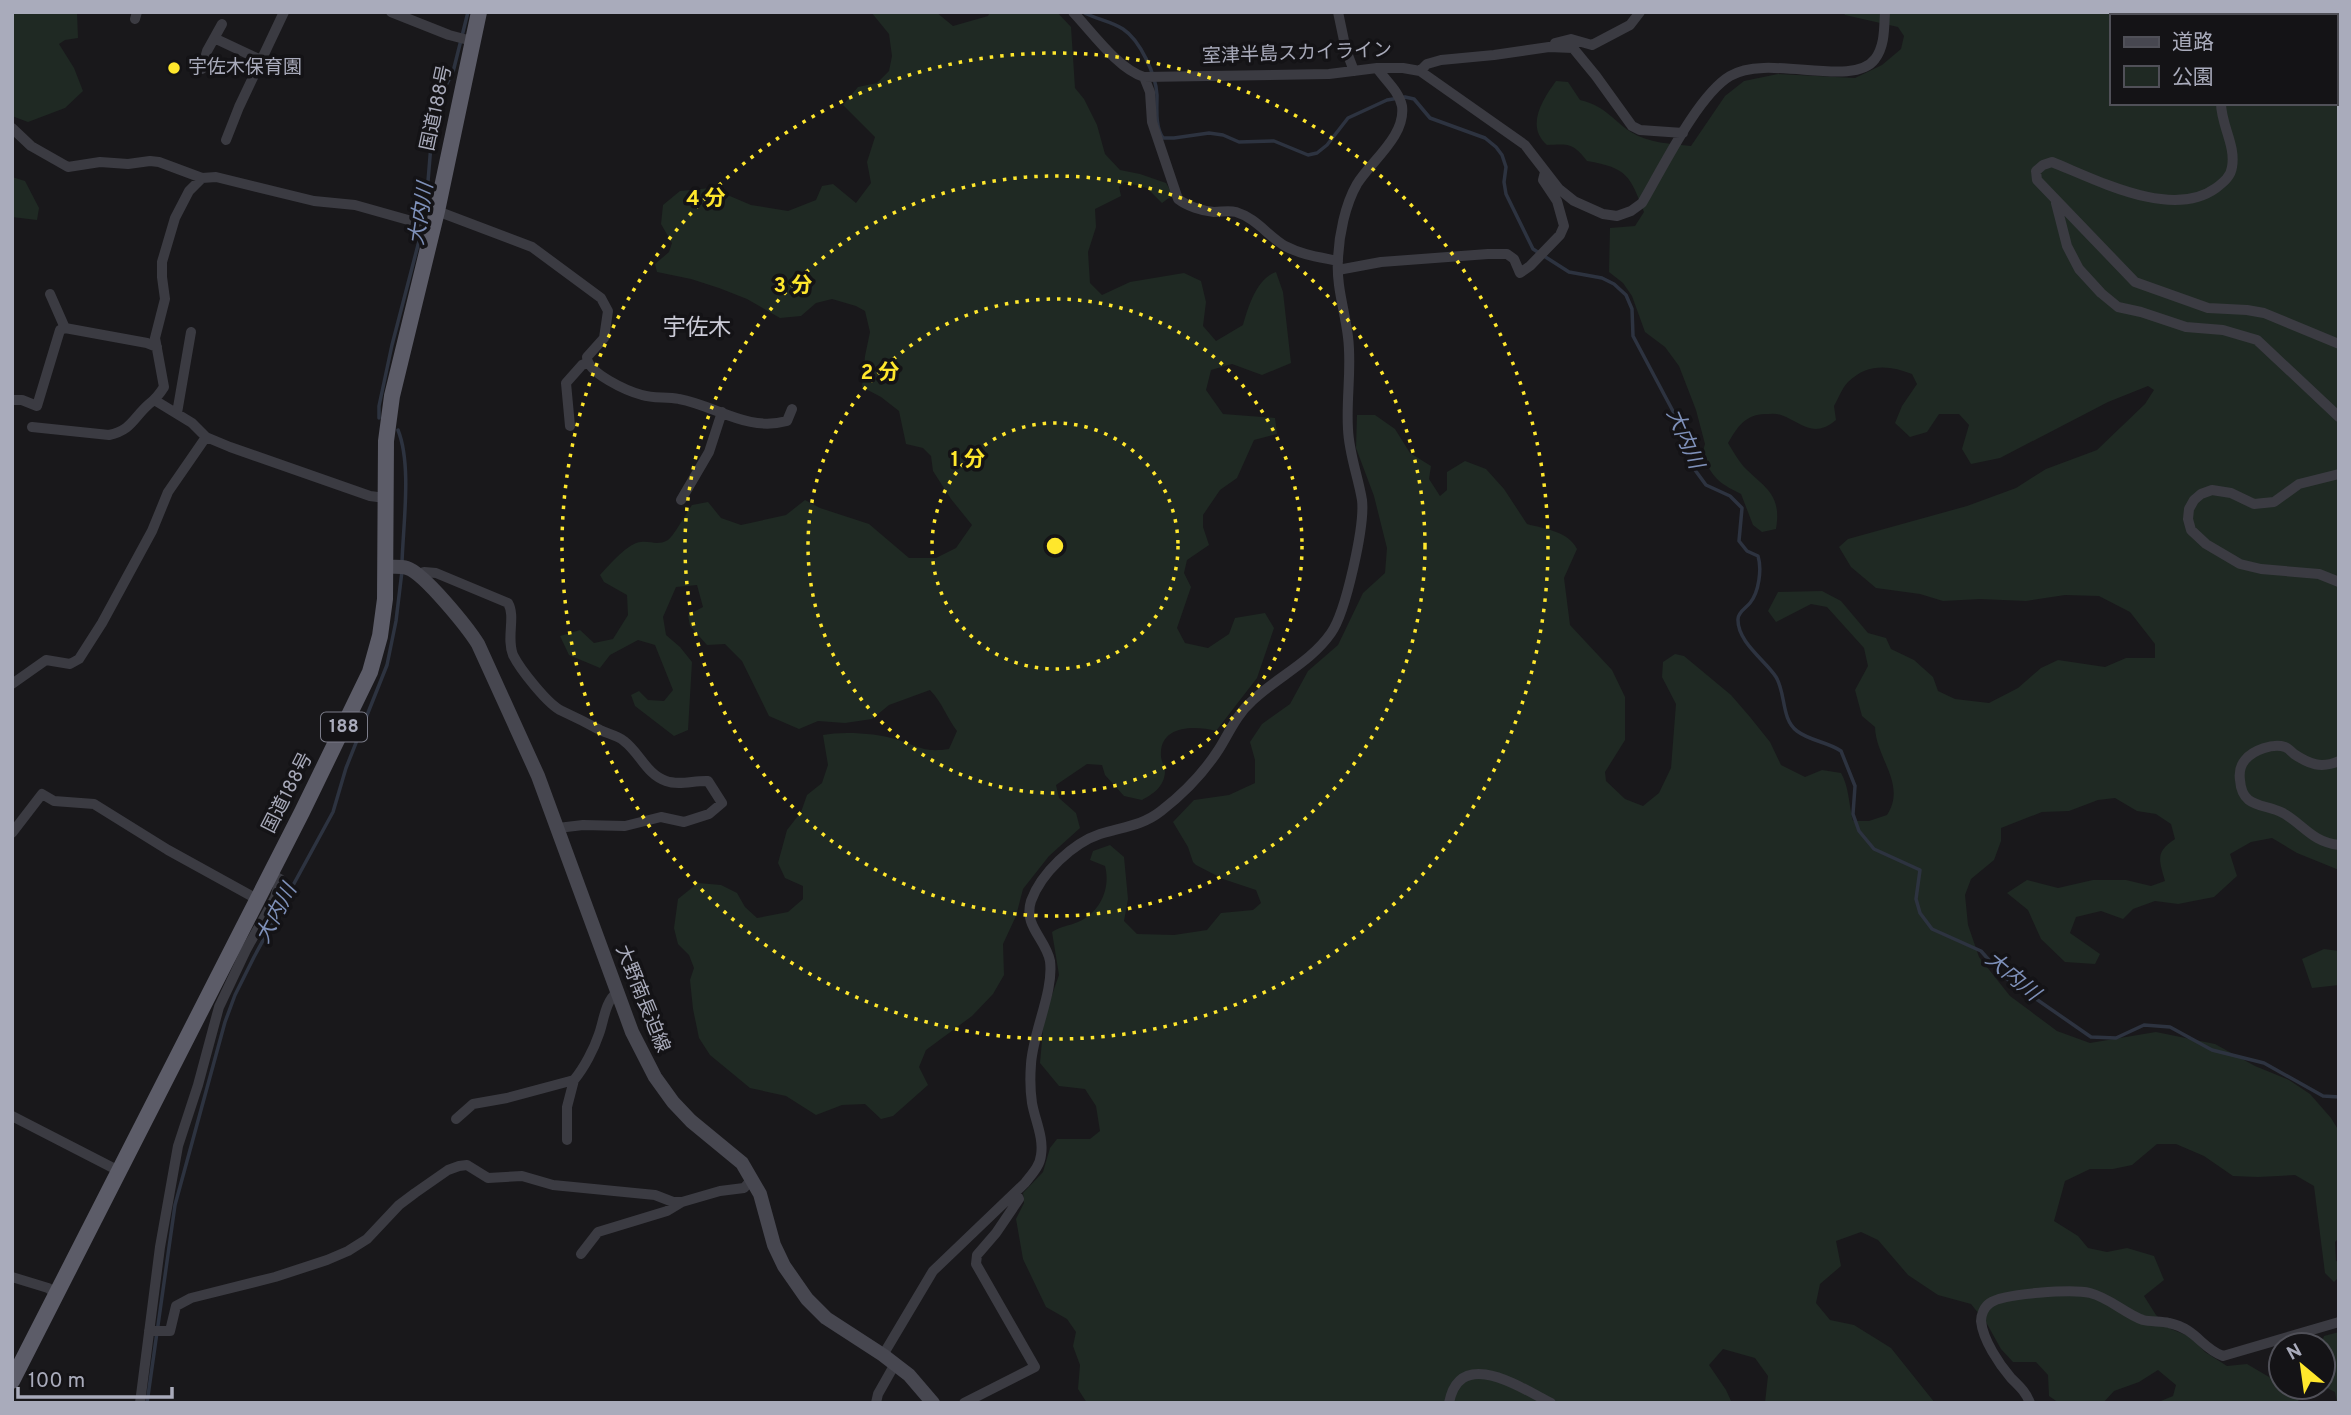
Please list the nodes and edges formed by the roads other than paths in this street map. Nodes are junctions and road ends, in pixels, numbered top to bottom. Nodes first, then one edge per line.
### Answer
1 (284, 12) edge
2 (391, 12) edge
3 (479, 12) edge
4 (1073, 12) edge
5 (1338, 12) edge
6 (1640, 12) edge
7 (1885, 12) edge
8 (222, 24) dead end
9 (214, 38) junction
10 (472, 41) junction
11 (1549, 47) junction
12 (261, 60) junction
13 (202, 68) dead end
14 (1377, 68) junction
15 (1354, 71) junction
16 (1420, 71) junction
17 (1144, 77) junction
18 (2221, 105) edge
19 (12, 128) edge
20 (1683, 133) junction
21 (226, 140) dead end
22 (1545, 172) junction
23 (202, 178) junction
24 (2055, 198) junction
25 (435, 219) junction
26 (1338, 265) junction
27 (50, 294) dead end
28 (65, 328) junction
29 (191, 332) dead end
30 (2339, 344) edge
31 (157, 347) junction
32 (587, 363) junction
33 (12, 400) edge
34 (156, 401) junction
35 (792, 409) dead end
36 (722, 412) junction
37 (177, 413) junction
38 (2339, 417) edge
39 (32, 426) dead end
40 (570, 426) dead end
41 (206, 437) junction
42 (2339, 474) edge
43 (385, 498) junction
44 (681, 500) dead end
45 (401, 569) junction
46 (2339, 582) edge
47 (12, 684) edge
48 (2339, 761) edge
49 (558, 828) junction
50 (12, 832) edge
51 (2339, 845) edge
52 (270, 874) junction
53 (257, 899) junction
54 (617, 992) junction
55 (573, 1080) junction
56 (12, 1116) edge
57 (456, 1119) dead end
58 (566, 1140) dead end
59 (119, 1171) junction
60 (752, 1178) junction
61 (1016, 1193) junction
62 (682, 1202) junction
63 (581, 1254) dead end
64 (12, 1277) edge
65 (57, 1294) junction
66 (2339, 1322) edge
67 (151, 1331) junction
68 (883, 1355) junction
69 (895, 1364) junction
70 (12, 1381) edge
71 (139, 1403) edge
72 (876, 1403) edge
73 (933, 1403) edge
74 (964, 1403) edge
75 (1449, 1403) edge
76 (1550, 1403) edge
77 (2030, 1403) edge

1 - 12 street
2 - 10 street
3 - 10 highway, 国道188号 / 188
4 - 17 street
5 - 15 street
6 - 11 street
7 - 20 street
8 - 9 street
9 - 12 street
9 - 13 street
10 - 25 highway, 国道188号 / 188
11 - 16 street
11 - 20 street
12 - 21 street
14 - 15 street, 室津半島スカイライン
14 - 16 street, 室津半島スカイライン
14 - 26 street
15 - 17 street, 室津半島スカイライン
16 - 22 street
17 - 26 street
18 - 24 street
19 - 23 street
20 - 22 street
22 - 26 street
23 - 25 street
23 - 31 street
24 - 30 street
24 - 38 street
25 - 32 street
25 - 43 highway, 国道188号 / 188
26 - 61 street
27 - 28 street
28 - 31 street
28 - 33 street
29 - 37 street
31 - 34 street
32 - 36 street
32 - 40 street
34 - 37 street
34 - 39 street
35 - 36 street
36 - 44 street
37 - 41 street
41 - 43 street
41 - 47 street
42 - 46 street
43 - 45 highway, 国道188号 / 188
45 - 49 main road, 大野南長迫線
45 - 49 street
45 - 52 highway, 国道188号 / 188
48 - 51 street
49 - 54 main road, 大野南長迫線
50 - 53 street
52 - 53 highway, 国道188号 / 188
52 - 67 street
53 - 59 highway, 国道188号 / 188
54 - 55 street
54 - 60 main road, 大野南長迫線
55 - 57 street
55 - 58 street
56 - 59 street
59 - 65 highway, 国道188号 / 188
60 - 62 street
60 - 68 main road, 大野南長迫線
61 - 68 street
61 - 74 street
62 - 63 street
62 - 67 street
64 - 65 street
65 - 70 highway, 国道188号 / 188
66 - 77 street
67 - 71 street
68 - 69 main road, 大野南長迫線
69 - 72 street
69 - 73 main road, 大野南長迫線
75 - 76 street

